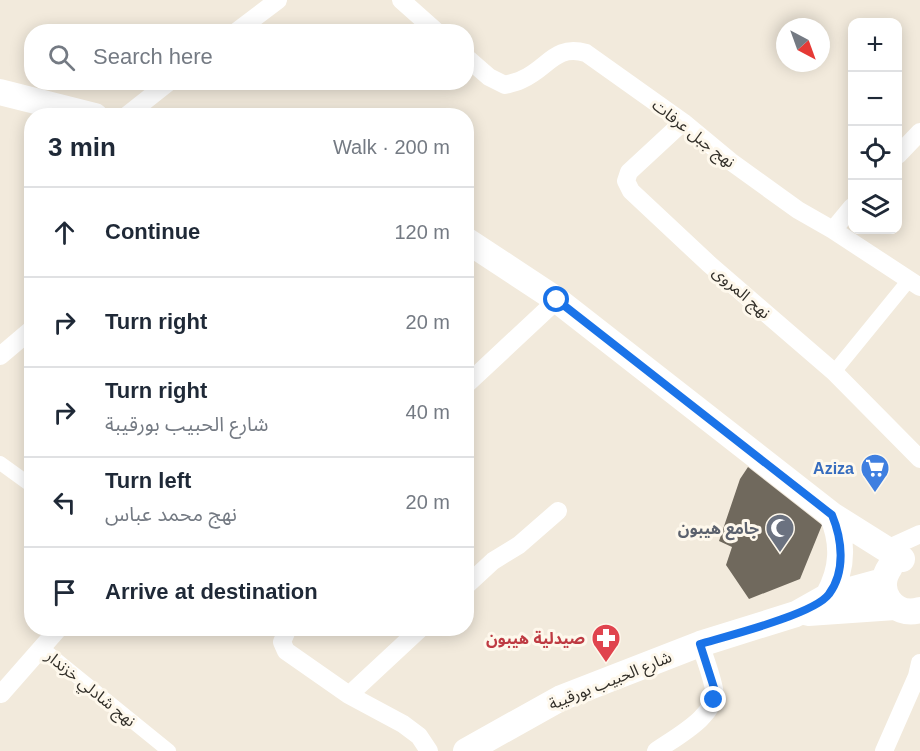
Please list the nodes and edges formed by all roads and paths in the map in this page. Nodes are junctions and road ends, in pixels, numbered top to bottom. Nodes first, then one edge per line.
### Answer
1 (278, 0) edge
2 (401, 0) edge
3 (246, 24) edge
4 (428, 24) edge
5 (474, 64) edge
6 (159, 90) edge
7 (0, 92) edge
8 (63, 108) edge
9 (136, 108) edge
10 (683, 122) junction
11 (920, 132) edge
12 (902, 150) edge
13 (848, 212) edge
14 (833, 230) junction
15 (474, 245) edge
16 (915, 284) edge
17 (557, 300) junction
18 (24, 336) edge
19 (0, 356) edge
20 (834, 372) junction
21 (474, 377) edge
22 (920, 459) edge
23 (0, 463) edge
24 (24, 480) edge
25 (558, 511) dead end
26 (832, 515) junction
27 (920, 534) edge
28 (895, 565) edge
29 (474, 579) edge
30 (828, 596) junction
31 (895, 607) junction
32 (920, 610) edge
33 (796, 614) junction
34 (52, 636) edge
35 (285, 636) edge
36 (412, 636) edge
37 (700, 644) junction
38 (42, 648) junction
39 (919, 671) edge
40 (0, 694) edge
41 (349, 695) junction
42 (169, 751) edge
43 (429, 751) edge
44 (466, 751) edge
45 (656, 751) edge
46 (884, 751) edge

1 - 3 street
2 - 4 street
5 - 10 street, نهج جبل عرفات
6 - 9 street
7 - 8 main road
10 - 14 street, نهج جبل عرفات
10 - 20 street, نهج المروى
11 - 12 street
13 - 14 street
14 - 16 street, نهج جبل عرفات
15 - 17 main road
16 - 20 street
17 - 21 street
17 - 26 main road
18 - 19 street
20 - 22 street, نهج المروى
23 - 24 street
25 - 29 street
26 - 28 main road
26 - 30 main road
27 - 28 street
28 - 30 main road, شارع الحبيب بورقيبة
28 - 31 main road
30 - 33 main road, شارع الحبيب بورقيبة
31 - 32 main road, شارع الحبيب بورقيبة
31 - 33 main road, شارع الحبيب بورقيبة
33 - 37 main road, شارع الحبيب بورقيبة
34 - 38 street
35 - 41 street
36 - 41 street
37 - 44 main road, شارع الحبيب بورقيبة
37 - 45 street
38 - 40 street
38 - 42 street, نهج شادلي خزندار
39 - 46 street
41 - 43 street

